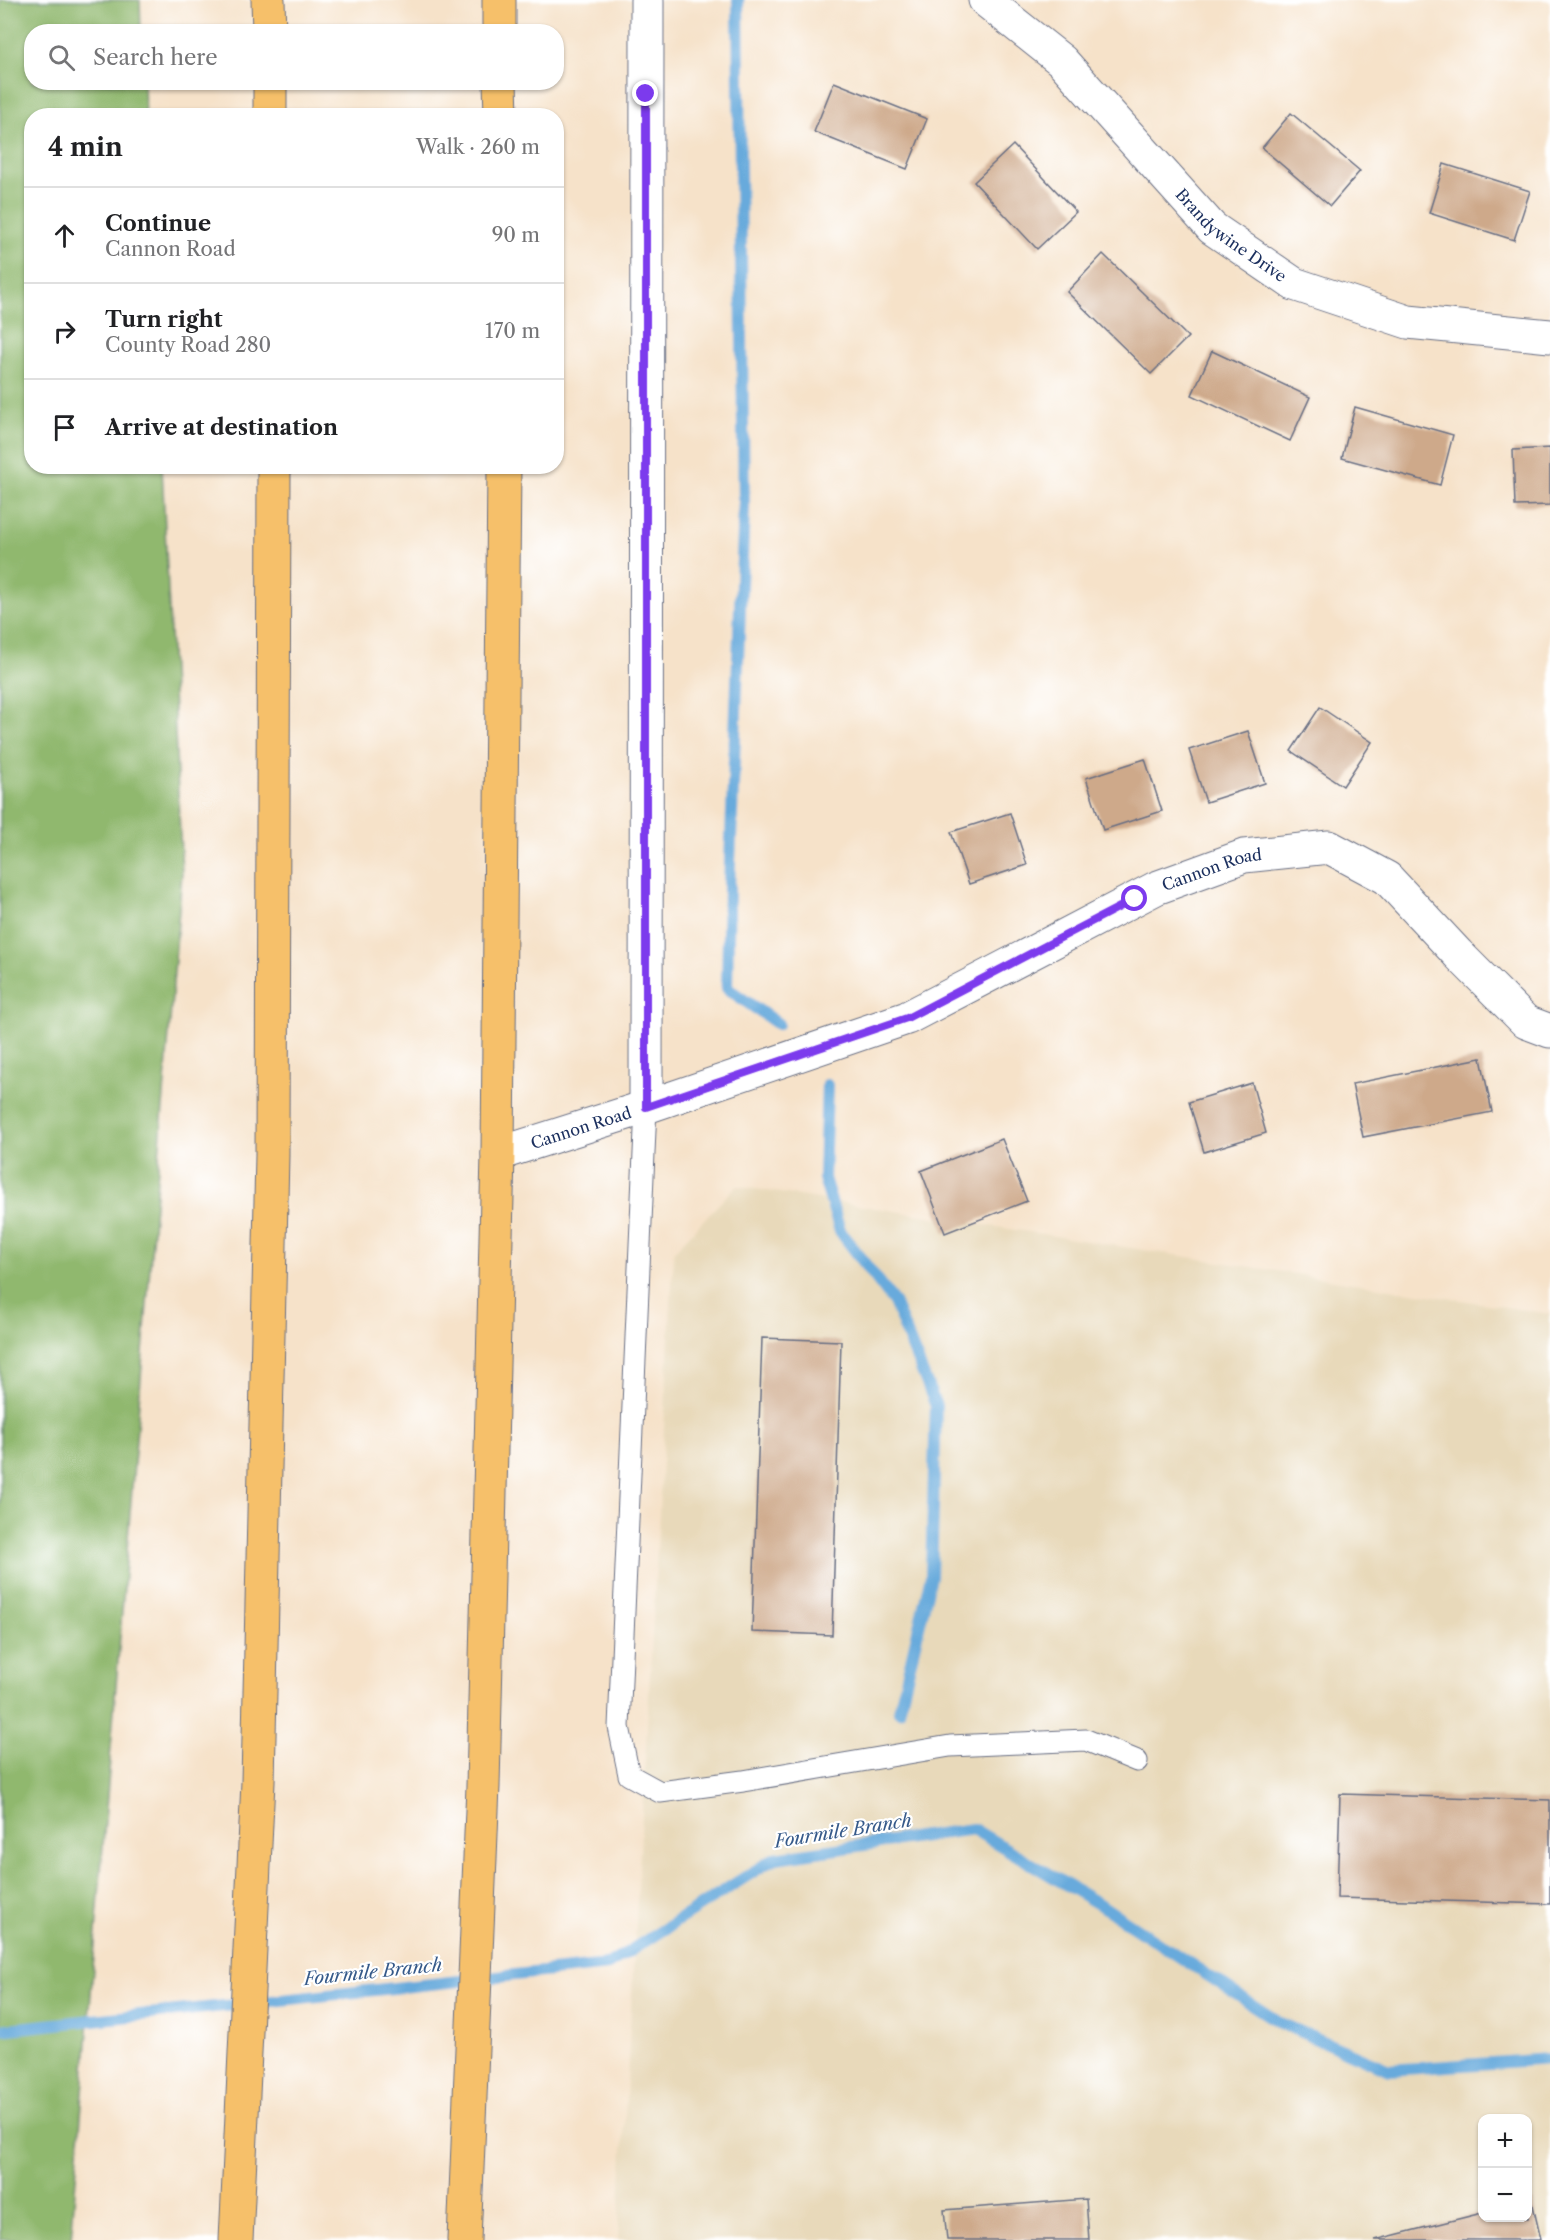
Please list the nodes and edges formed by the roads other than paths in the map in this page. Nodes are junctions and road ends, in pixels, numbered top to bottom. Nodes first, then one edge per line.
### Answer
1 (268, 0) edge
2 (499, 0) edge
3 (646, 0) edge
4 (985, 0) edge
5 (269, 24) edge
6 (499, 24) edge
7 (270, 90) edge
8 (500, 90) edge
9 (270, 108) edge
10 (501, 108) edge
11 (1550, 336) edge
12 (274, 474) edge
13 (504, 474) edge
14 (1550, 1031) edge
15 (646, 1107) junction
16 (498, 1154) junction
17 (1137, 1761) dead end
18 (464, 2228) edge
19 (236, 2240) edge

1 - 5 highway
2 - 6 highway
3 - 15 street
4 - 11 street, Brandywine Drive
7 - 9 highway
8 - 10 highway
12 - 19 highway
13 - 16 highway
14 - 15 street, Cannon Road
15 - 16 street, Cannon Road
15 - 17 lane
16 - 18 highway

